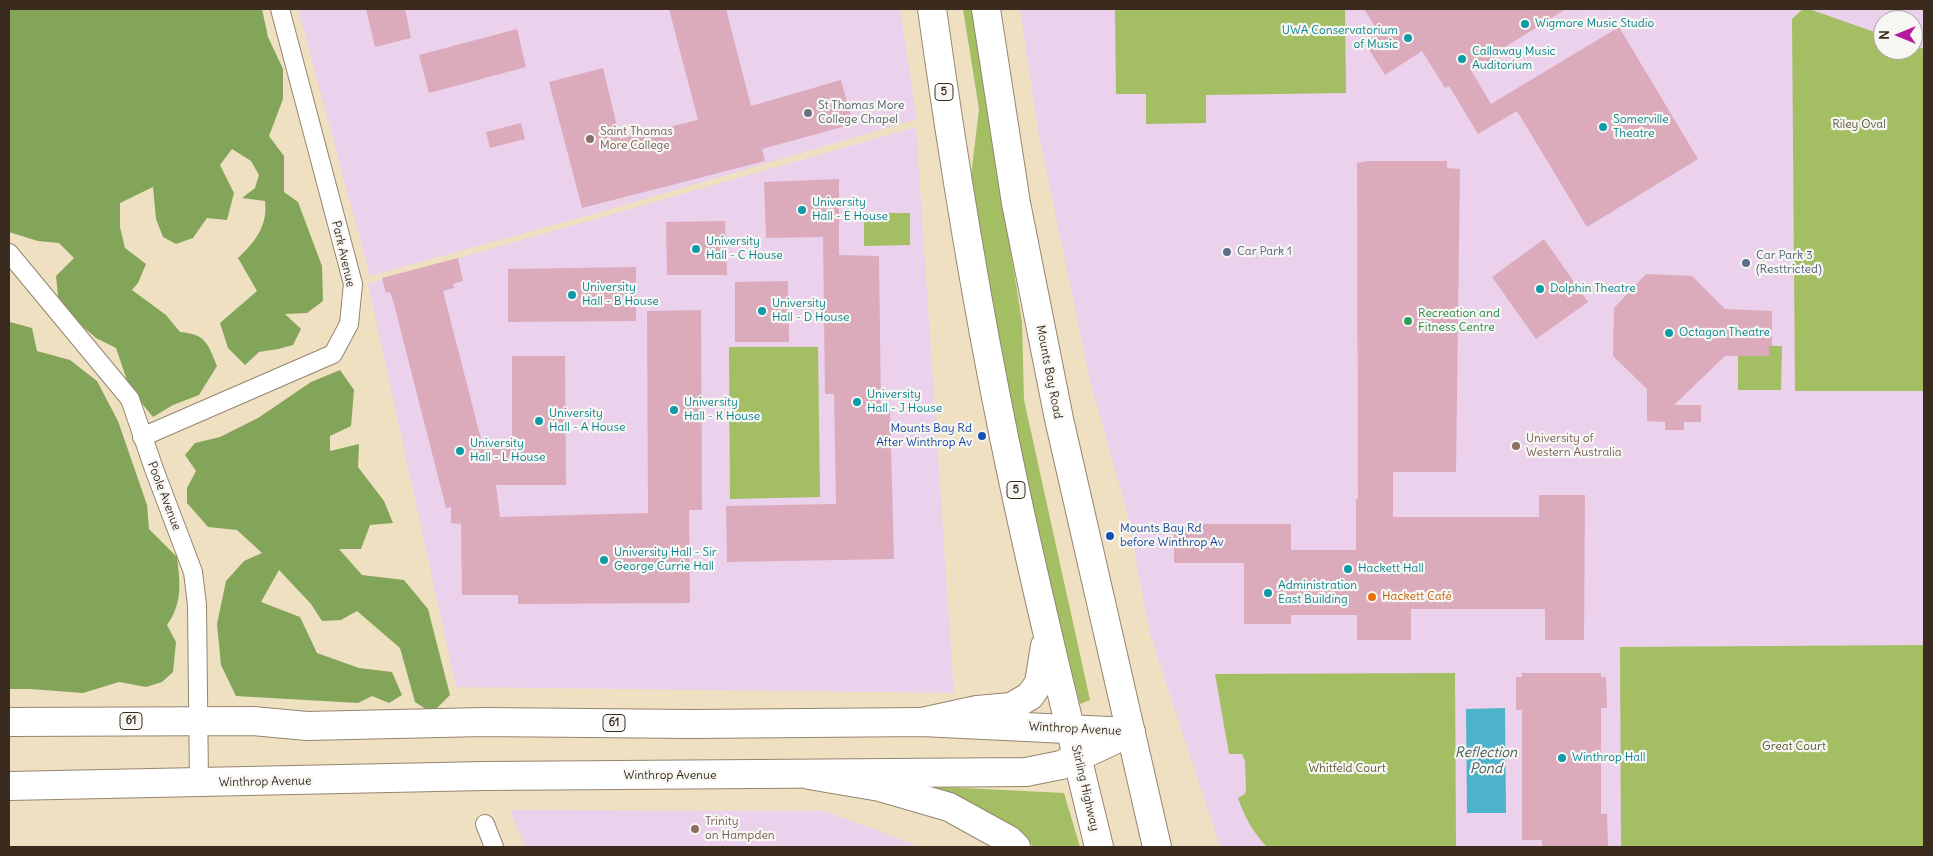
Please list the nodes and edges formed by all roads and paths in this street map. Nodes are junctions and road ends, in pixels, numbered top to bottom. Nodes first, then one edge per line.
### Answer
1 (280, 9) edge
2 (932, 9) edge
3 (986, 9) edge
4 (9, 253) edge
5 (142, 437) junction
6 (1047, 630) junction
7 (199, 721) junction
8 (9, 722) edge
9 (922, 722) junction
10 (1071, 728) junction
11 (1131, 732) junction
12 (1077, 757) junction
13 (809, 775) junction
14 (199, 784) junction
15 (9, 786) edge
16 (485, 824) dead end
17 (494, 847) edge
18 (1016, 847) edge
19 (1099, 847) edge
20 (1157, 847) edge

1 - 5 street, Park Avenue
2 - 6 main road, 5
3 - 11 main road, Mounts Bay Road
4 - 5 street, Poole Avenue
5 - 7 street, Poole Avenue
6 - 9 main road, 61
6 - 10 main road, 5
7 - 8 main road, Winthrop Avenue / 61
7 - 9 main road, Winthrop Avenue / 61
7 - 14 street, Poole Avenue
9 - 10 main road, Winthrop Avenue / 61
10 - 11 main road, Winthrop Avenue / 61
10 - 12 main road, Stirling Highway / 5
11 - 12 main road, Winthrop Avenue
11 - 20 main road
12 - 13 main road, Winthrop Avenue
12 - 19 main road, Stirling Highway / 5
13 - 14 main road, Winthrop Avenue
13 - 18 main road
14 - 15 main road, Winthrop Avenue
16 - 17 street

